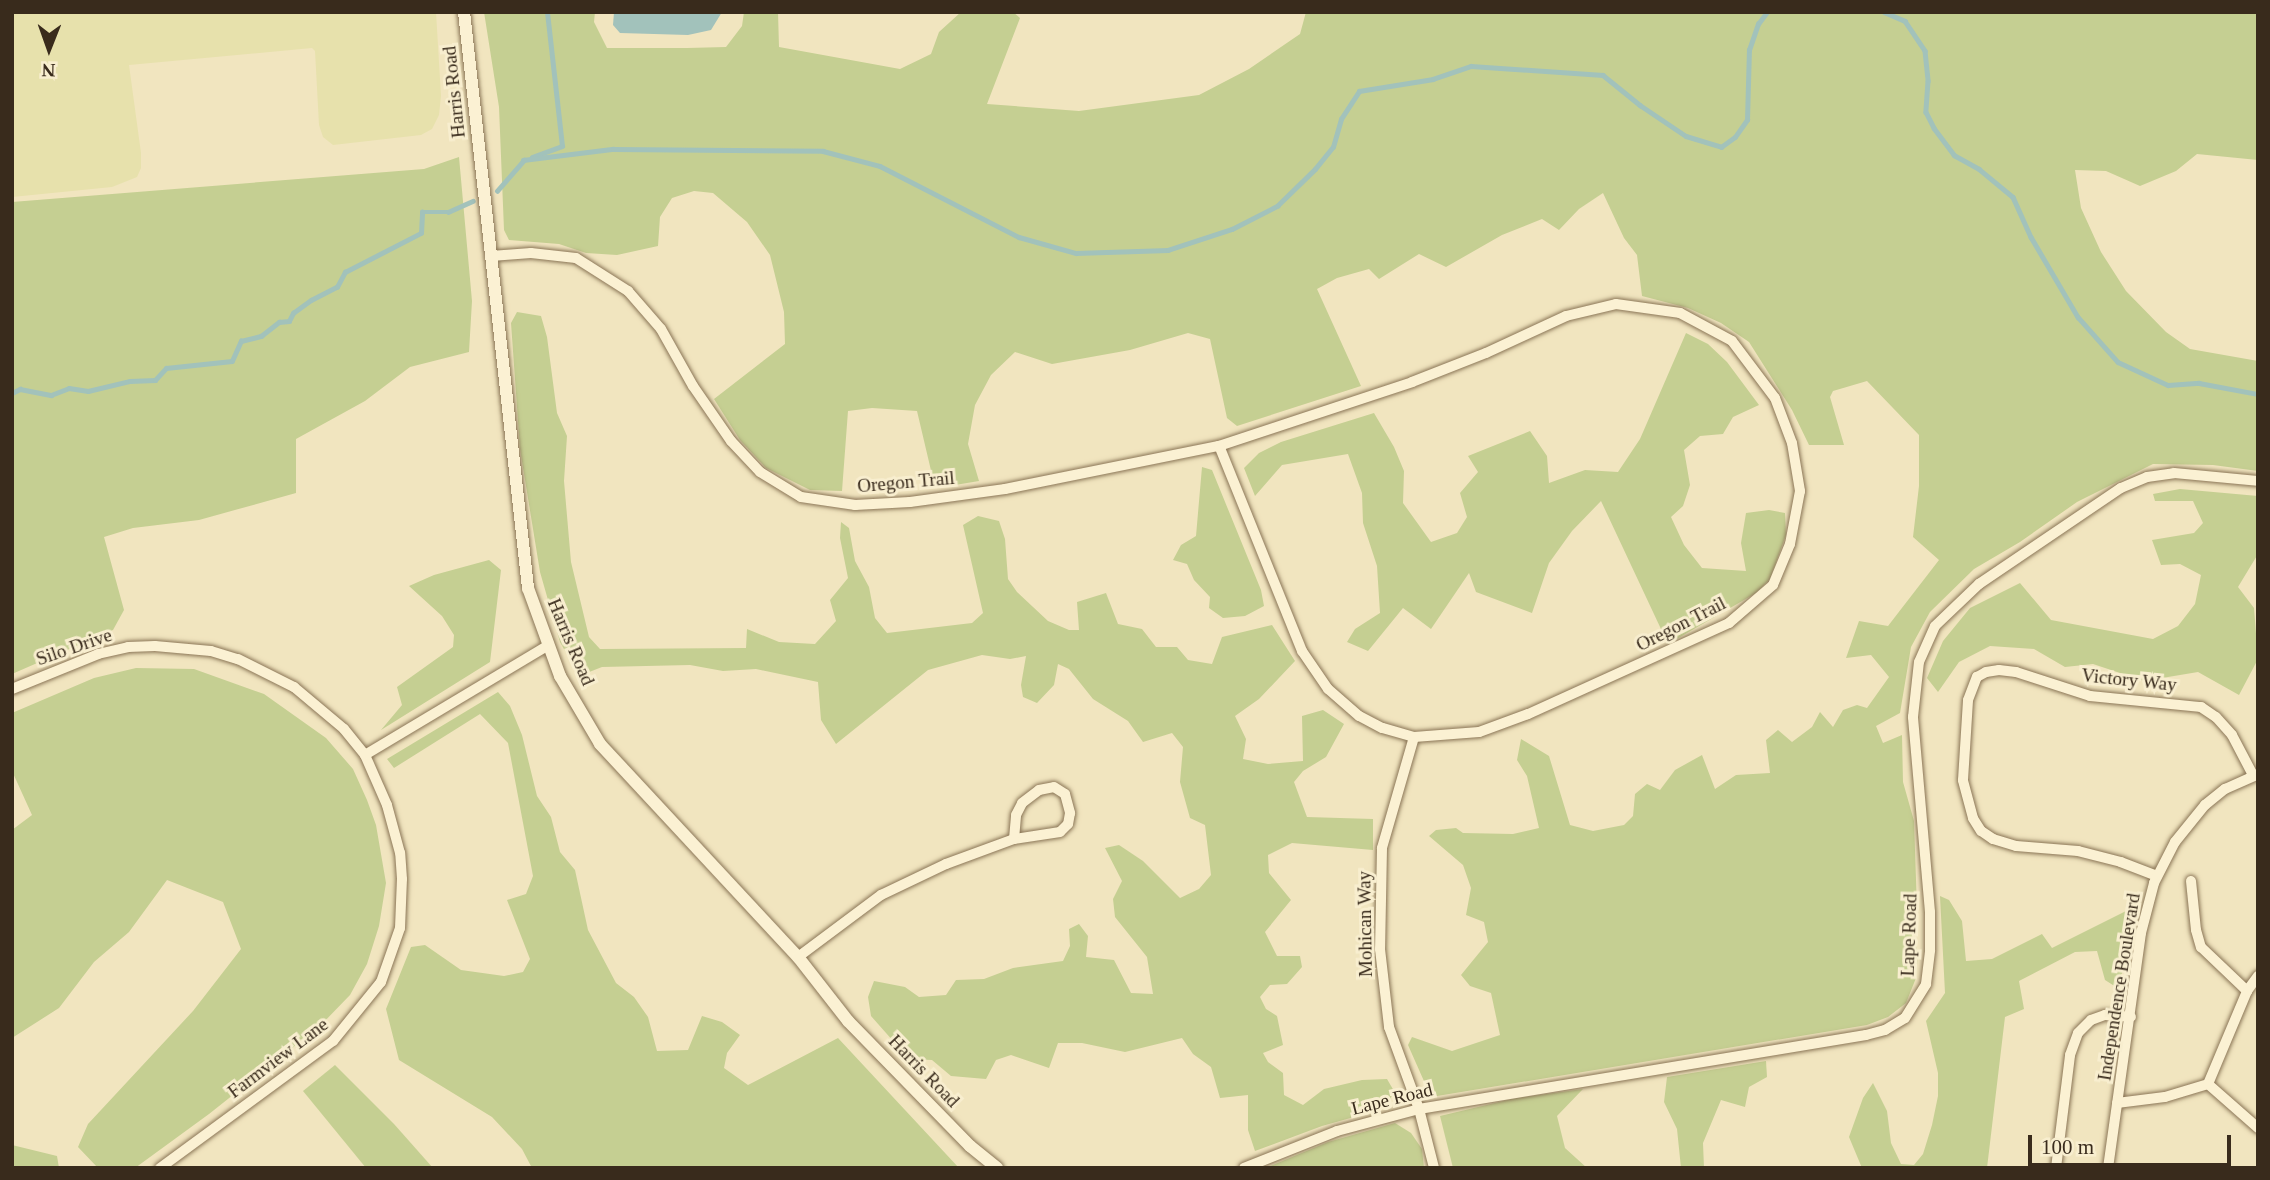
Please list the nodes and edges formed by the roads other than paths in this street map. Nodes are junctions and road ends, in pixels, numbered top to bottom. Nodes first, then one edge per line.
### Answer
1 (464, 12) edge
2 (491, 256) junction
3 (1219, 446) junction
4 (2258, 481) edge
5 (549, 645) junction
6 (12, 689) edge
7 (1414, 737) junction
8 (365, 755) junction
9 (2255, 775) edge
10 (1014, 839) junction
11 (2157, 876) junction
12 (2191, 881) dead end
13 (798, 957) junction
14 (2257, 977) edge
15 (2247, 991) junction
16 (2131, 1017) junction
17 (2208, 1084) junction
18 (2118, 1103) junction
19 (1419, 1109) junction
20 (2258, 1128) edge
21 (160, 1168) edge
22 (997, 1168) edge
23 (1244, 1168) edge
24 (1434, 1168) edge
25 (2056, 1168) edge
26 (2108, 1168) edge

1 - 2 street, Harris Road
2 - 3 street, Oregon Trail
2 - 5 street, Harris Road
3 - 7 street, Oregon Trail
3 - 7 street, Oregon Trail
4 - 19 street, Lape Road
5 - 8 street
5 - 13 street, Harris Road
6 - 8 street, Silo Drive
7 - 19 street, Mohican Way
8 - 21 street, Farmview Lane
9 - 11 street, Independence Boulevard
9 - 11 street, Victory Way
10 - 10 street
10 - 13 street
11 - 16 street, Independence Boulevard
12 - 15 street
13 - 22 street, Harris Road
14 - 15 street
15 - 17 street
16 - 18 street, Independence Boulevard
16 - 25 street
17 - 18 street
17 - 20 street
18 - 26 street, Independence Boulevard
19 - 23 street, Lape Road
19 - 24 street

